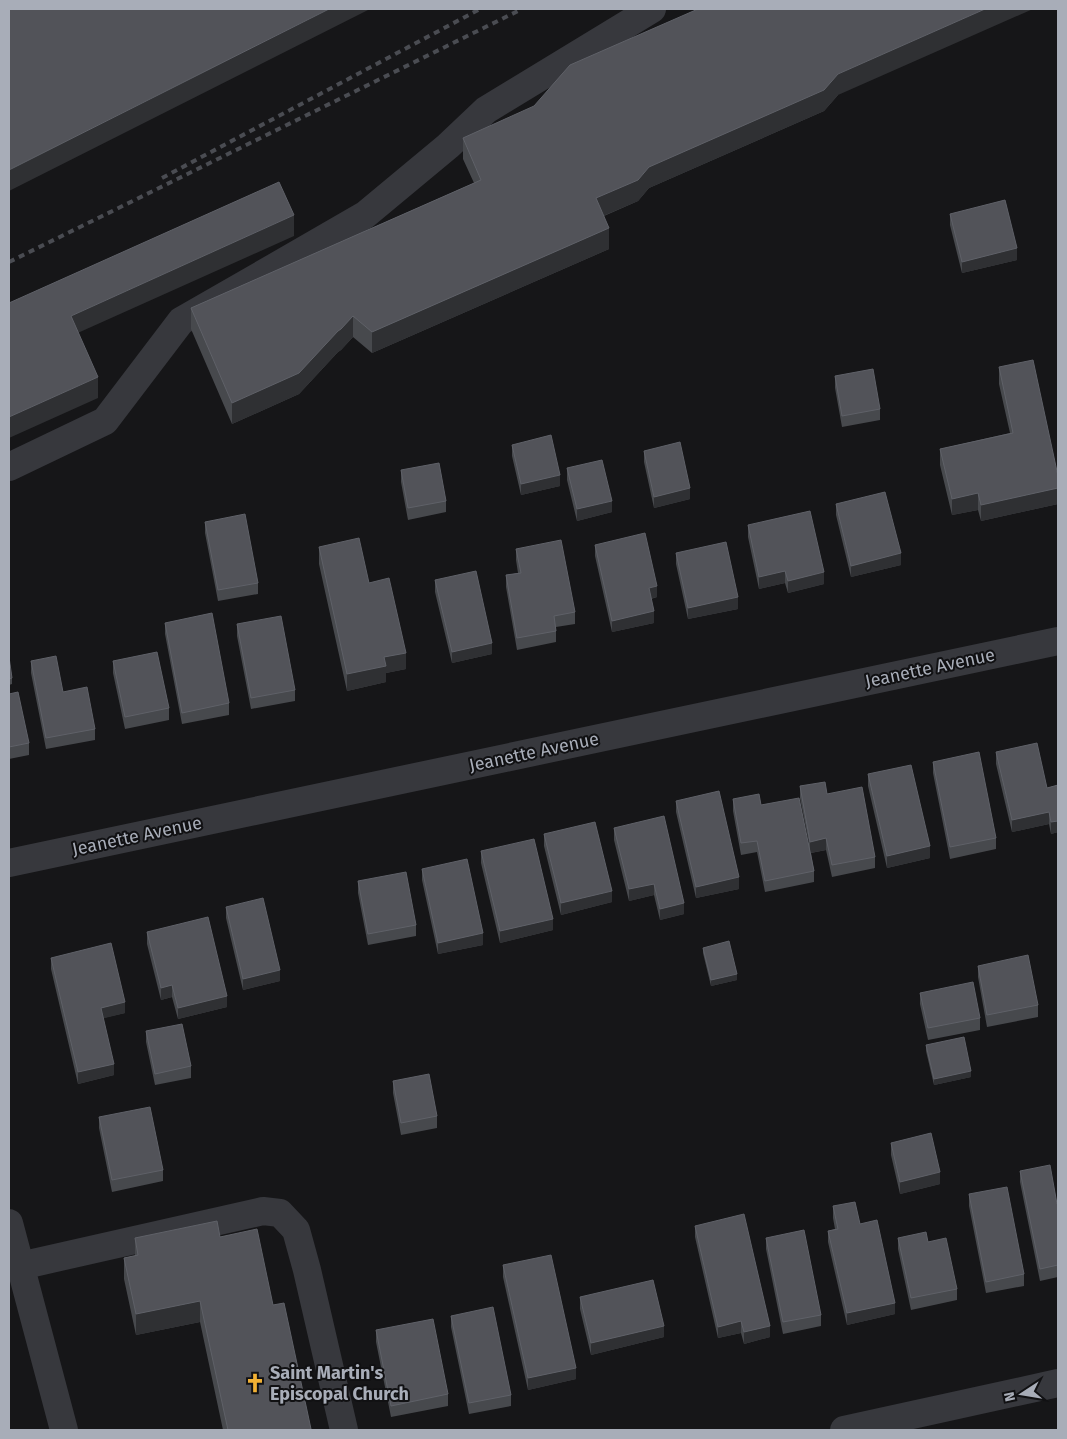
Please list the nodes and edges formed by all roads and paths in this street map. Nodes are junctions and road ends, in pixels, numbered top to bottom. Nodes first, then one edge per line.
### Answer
1 (652, 9) edge
2 (9, 467) edge
3 (1058, 641) edge
4 (9, 863) edge
5 (9, 1223) edge
6 (20, 1266) junction
7 (1058, 1383) edge
8 (64, 1430) edge
9 (344, 1430) edge
10 (844, 1430) edge

1 - 2 street
3 - 4 street, Jeanette Avenue
5 - 6 street
6 - 8 street
6 - 9 street
7 - 10 street

